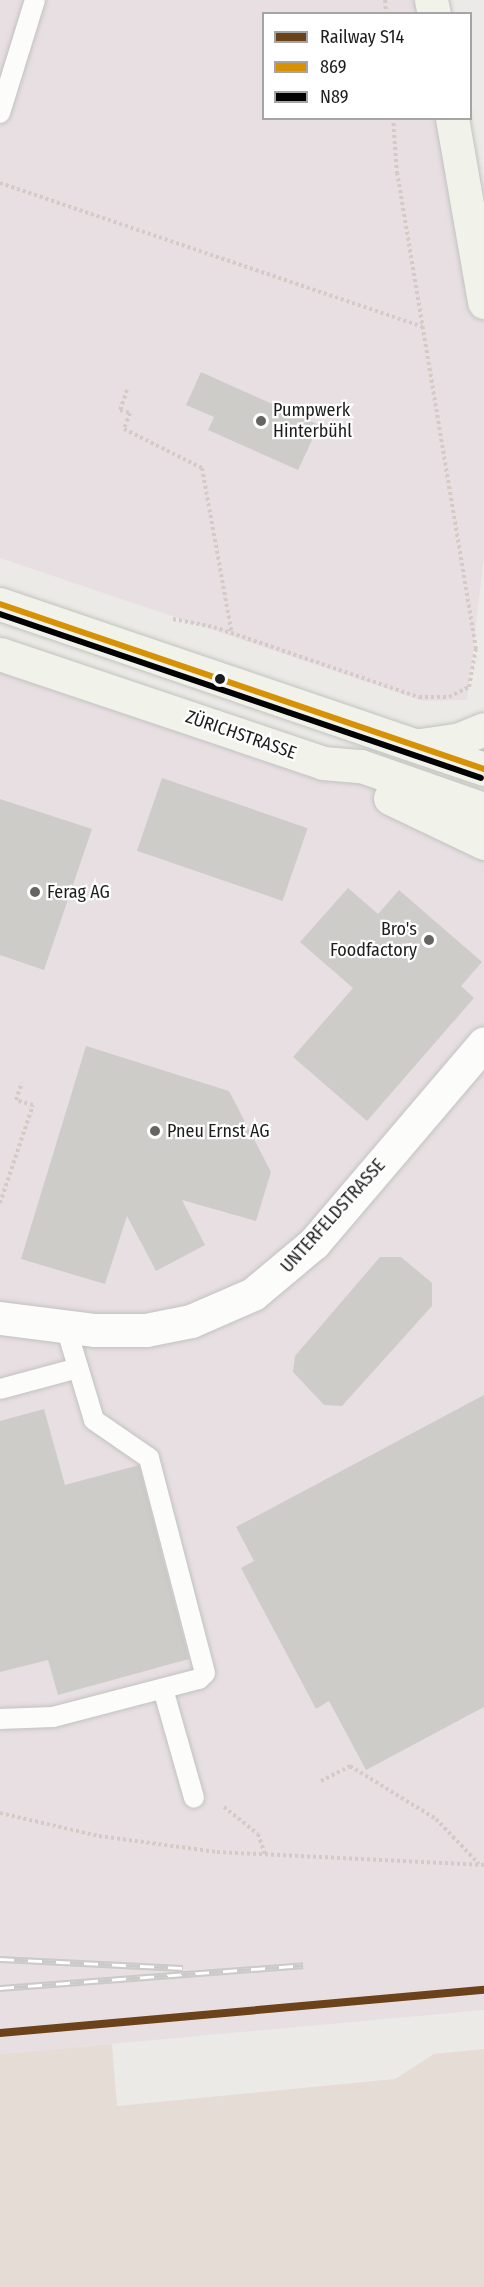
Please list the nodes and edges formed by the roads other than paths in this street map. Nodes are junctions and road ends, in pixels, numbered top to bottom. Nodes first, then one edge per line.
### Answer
1 (35, 0) edge
2 (0, 113) edge
3 (452, 120) edge
4 (484, 302) edge
5 (0, 604) edge
6 (0, 654) edge
7 (484, 729) edge
8 (418, 745) junction
9 (323, 763) junction
10 (484, 768) edge
11 (484, 809) edge
12 (484, 843) edge
13 (484, 1043) edge
14 (0, 1318) edge
15 (66, 1327) junction
16 (78, 1368) junction
17 (0, 1389) edge
18 (163, 1689) junction
19 (0, 1719) edge
20 (194, 1798) road end

1 - 2 lane
3 - 4 main road
5 - 8 main road
6 - 9 main road, ZÜRICHSTRASSE
7 - 8 main road
8 - 10 main road
9 - 11 main road, ZÜRICHSTRASSE
9 - 12 main road
13 - 15 street, UNTERFELDSTRASSE
14 - 15 street, UNTERFELDSTRASSE
15 - 16 lane
16 - 17 lane
16 - 18 lane
18 - 19 lane
18 - 20 lane

